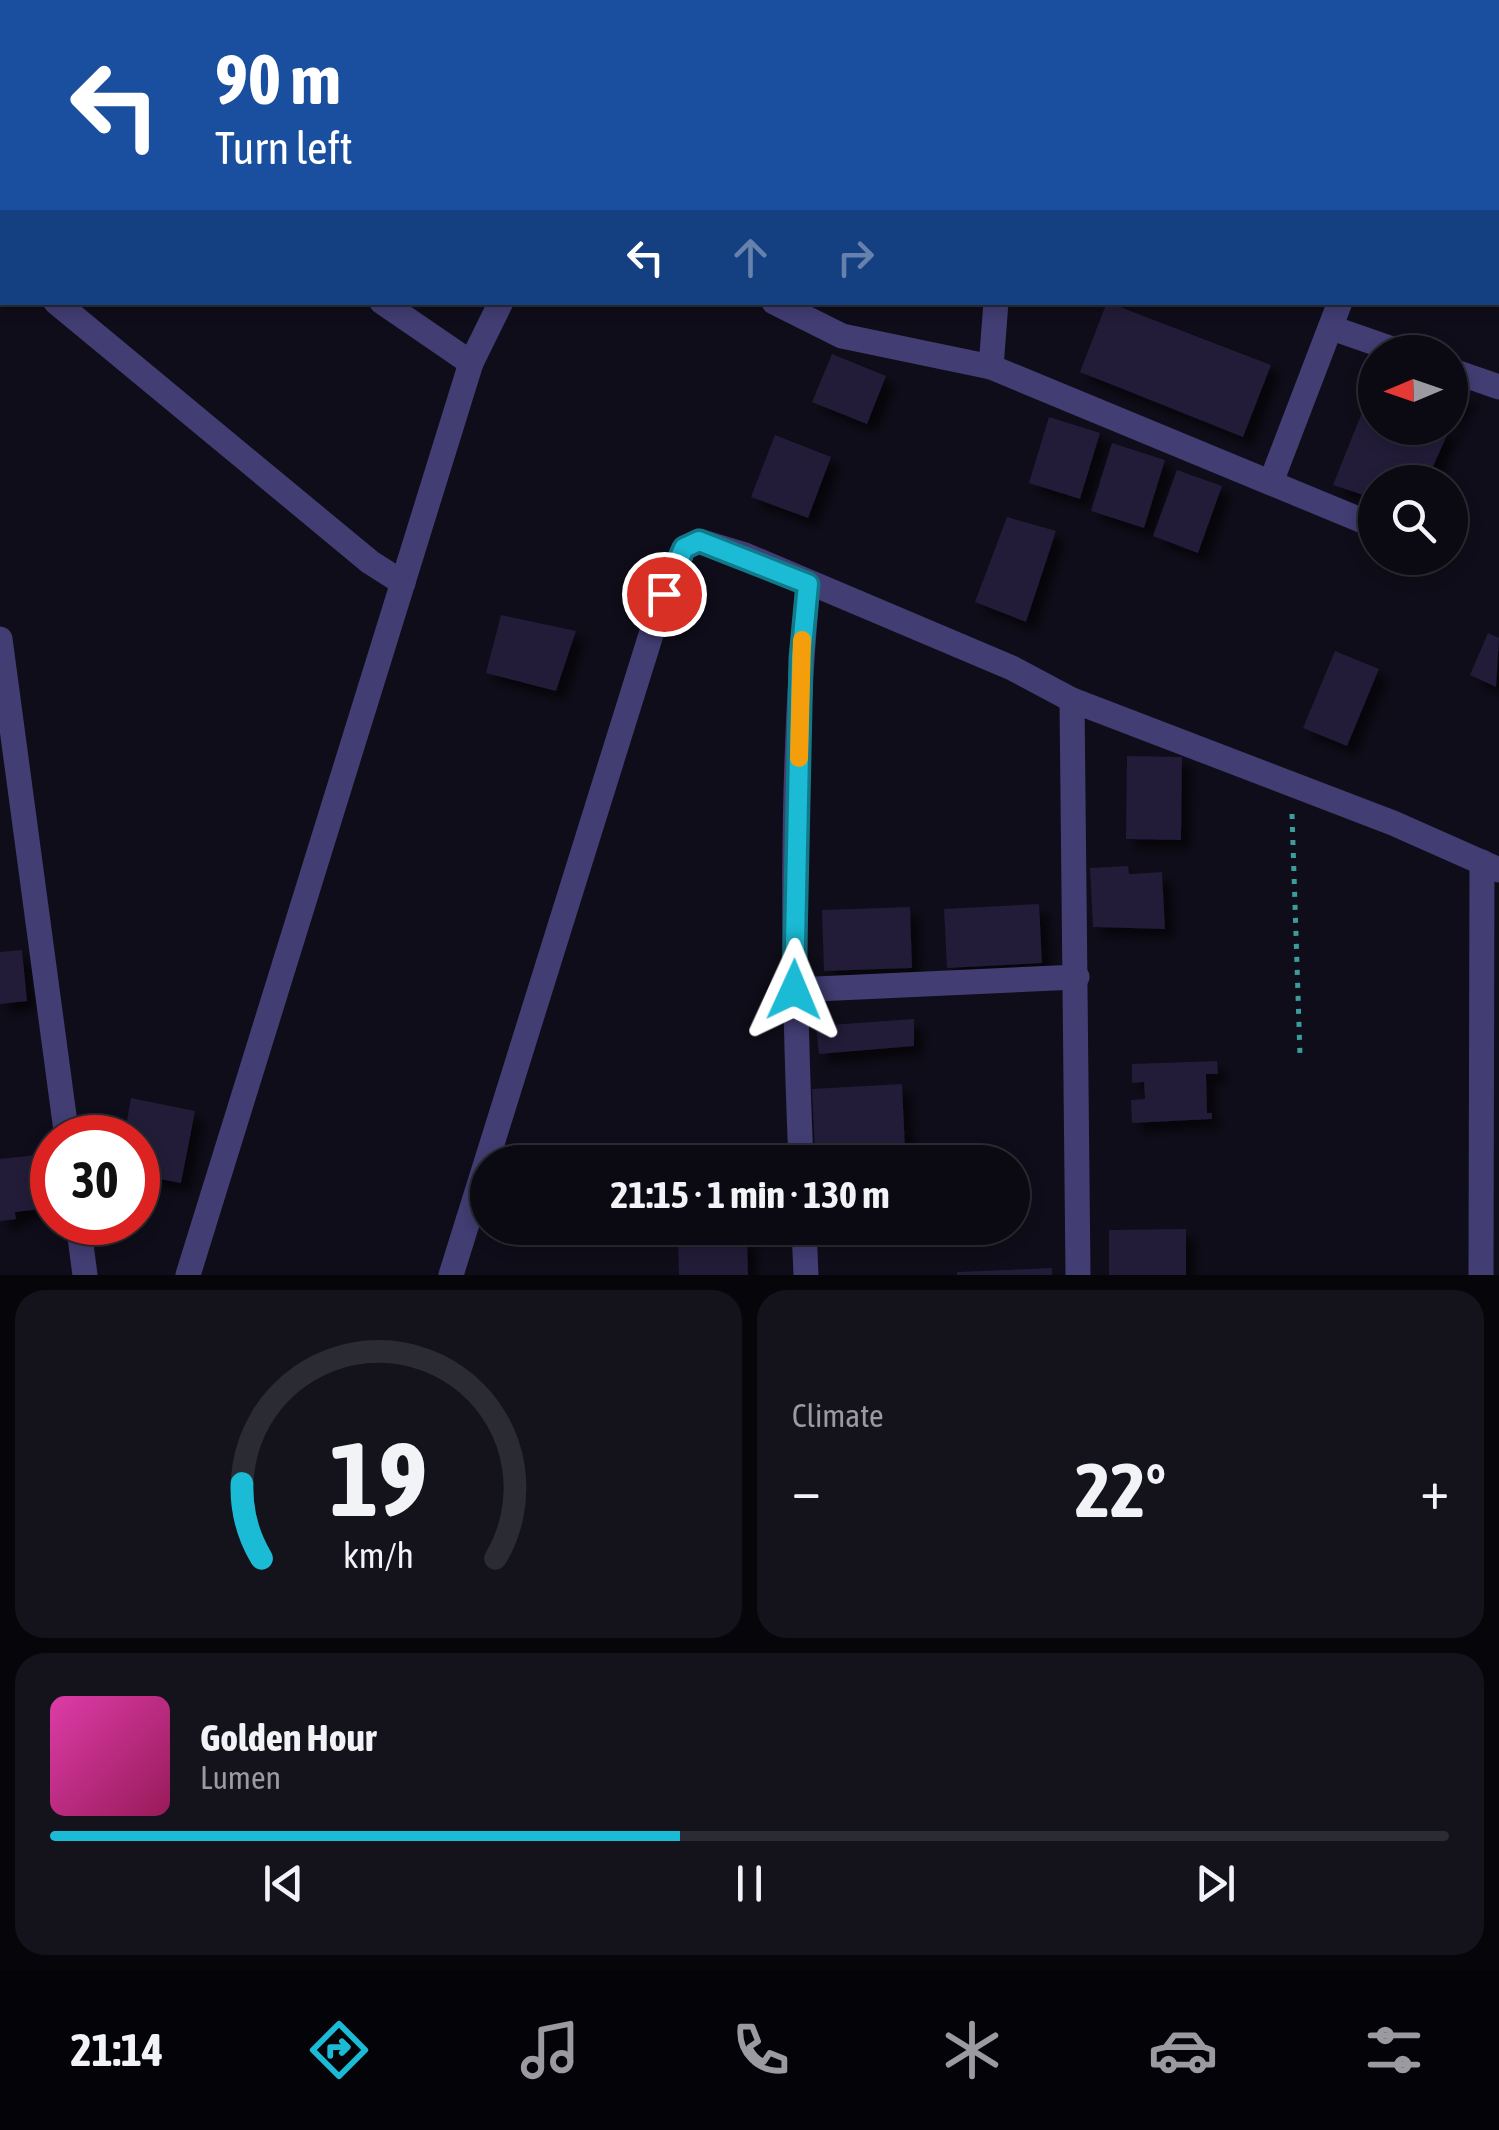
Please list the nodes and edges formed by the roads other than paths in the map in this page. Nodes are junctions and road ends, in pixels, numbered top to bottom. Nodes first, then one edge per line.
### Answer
1 (60, 305) edge
2 (386, 305) edge
3 (500, 305) edge
4 (780, 305) edge
5 (996, 305) edge
6 (1336, 310) edge
7 (1375, 335) edge
8 (471, 363) junction
9 (991, 368) junction
10 (1468, 376) edge
11 (1499, 387) edge
12 (1271, 482) junction
13 (1358, 519) edge
14 (403, 583) junction
15 (808, 584) junction
16 (0, 639) edge
17 (1072, 700) junction
18 (1490, 866) edge
19 (1077, 976) junction
20 (794, 990) junction
21 (64, 1115) edge
22 (800, 1145) edge
23 (81, 1245) edge
24 (805, 1245) edge
25 (86, 1275) edge
26 (188, 1275) edge
27 (451, 1275) edge
28 (806, 1275) edge
29 (1078, 1275) edge
30 (1481, 1275) edge

1 - 14 street
2 - 8 street
3 - 8 street
4 - 9 street
5 - 9 street
6 - 7 street
6 - 12 street
8 - 14 street
9 - 12 street
10 - 11 street
12 - 13 street
14 - 26 street
15 - 17 street
15 - 20 street
15 - 27 street
16 - 21 street
17 - 18 street
17 - 19 street
18 - 30 street
19 - 20 street
19 - 29 street
20 - 22 street
23 - 25 street
24 - 28 street

